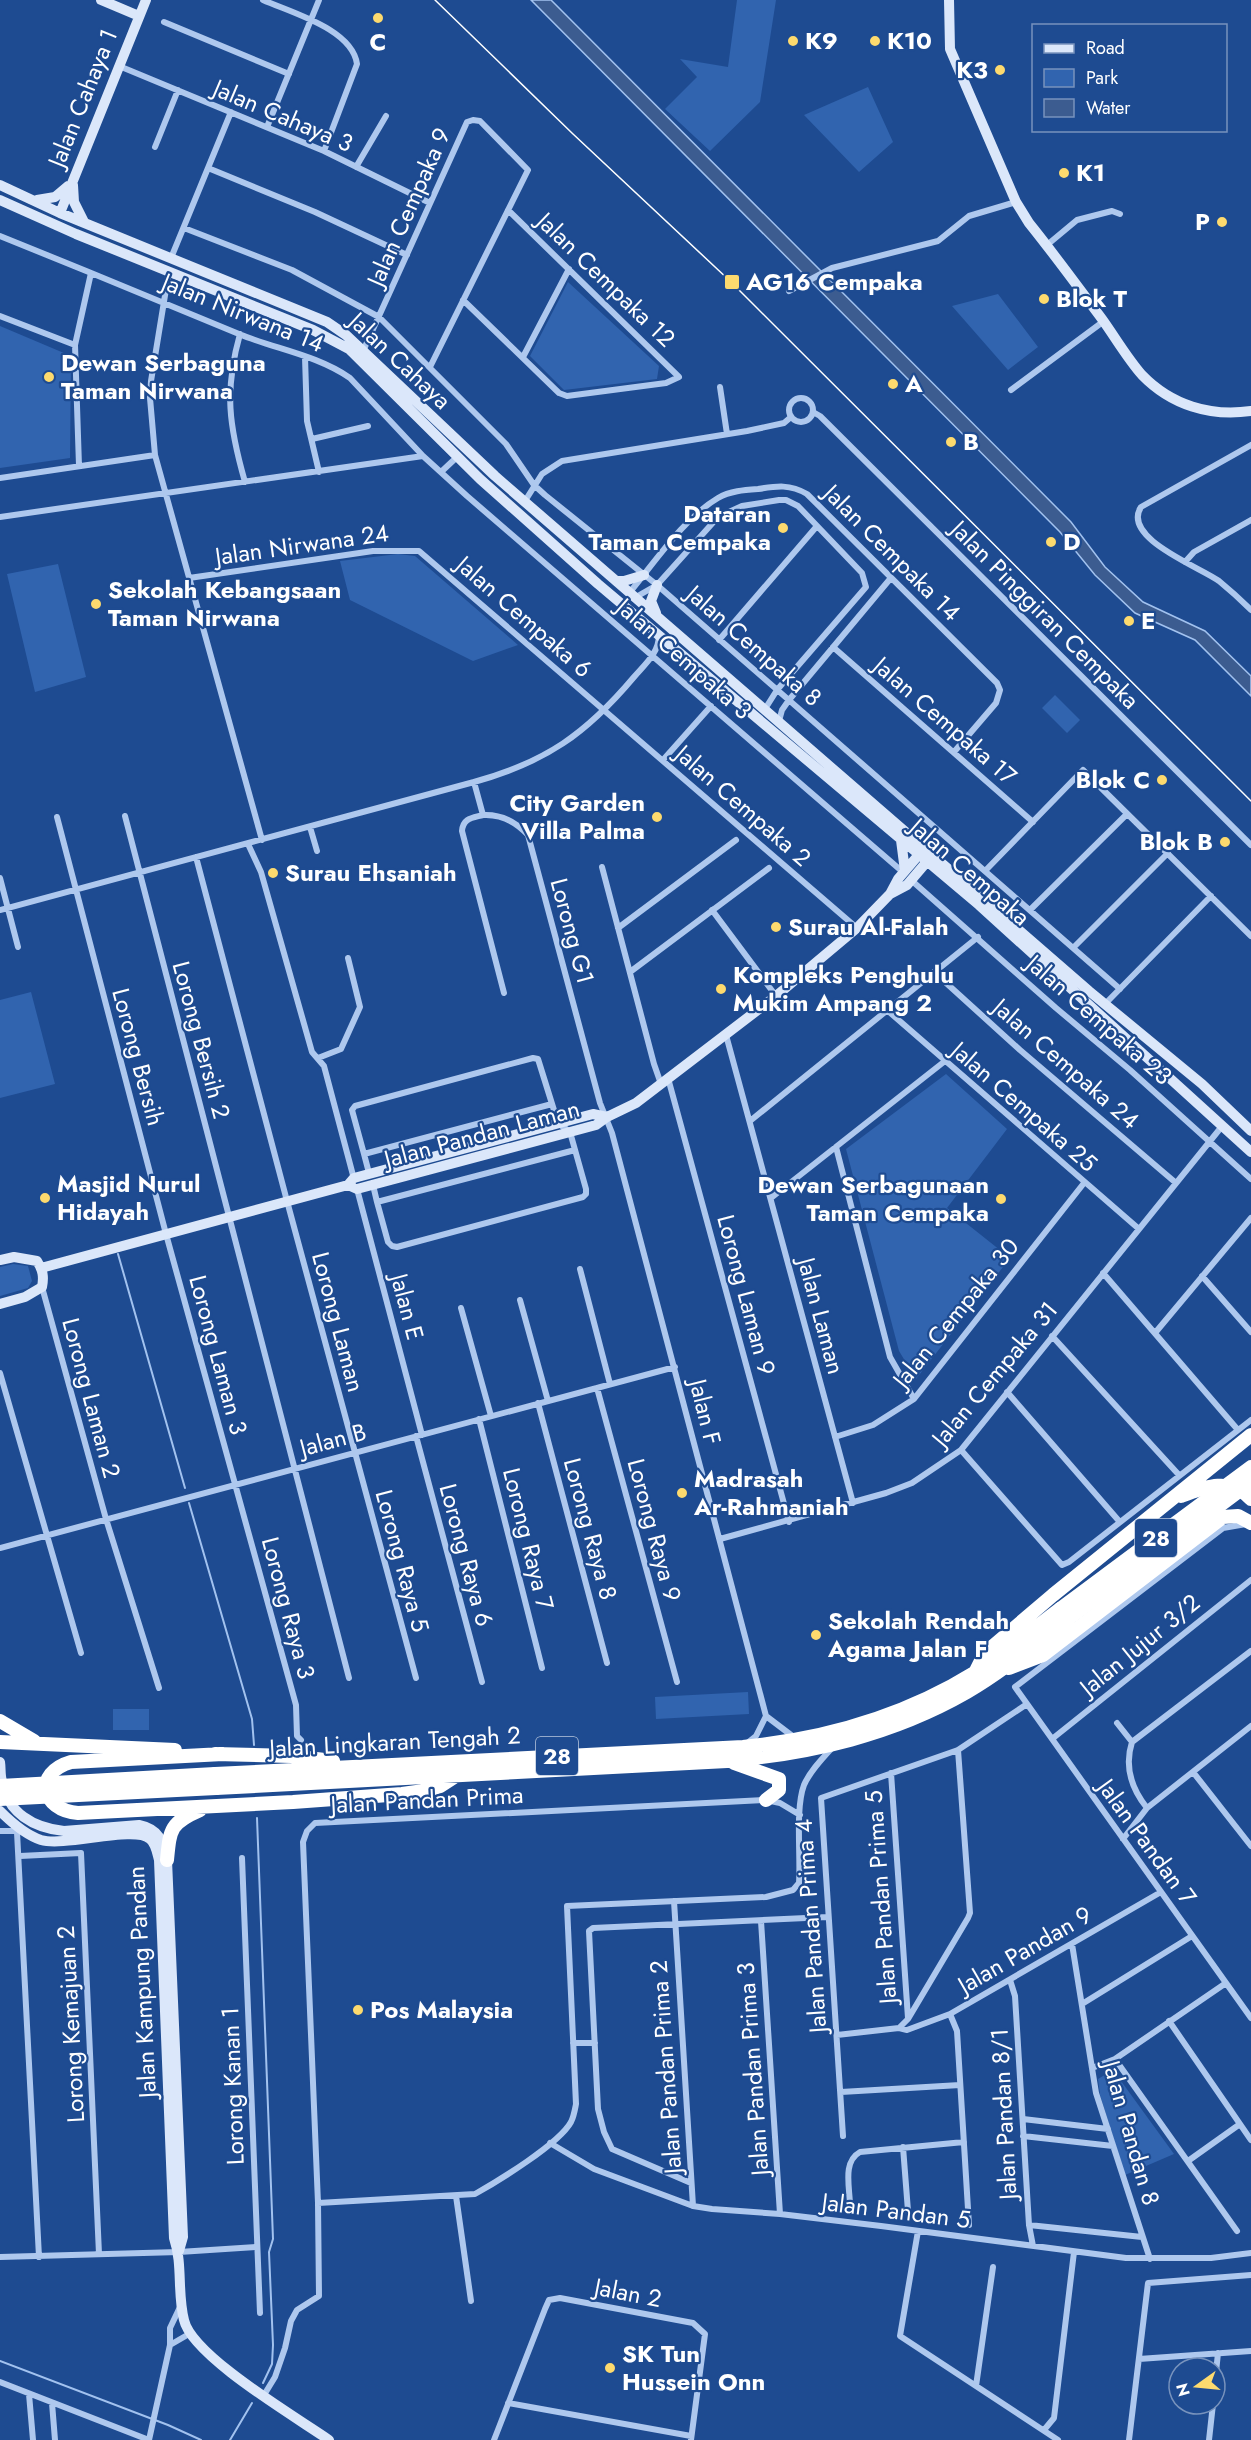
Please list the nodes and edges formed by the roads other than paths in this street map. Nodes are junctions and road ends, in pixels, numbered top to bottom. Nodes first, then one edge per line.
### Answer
1 (101, 0) edge
2 (146, 0) edge
3 (263, 0) edge
4 (319, 0) edge
5 (949, 0) edge
6 (139, 16) junction
7 (311, 21) junction
8 (164, 22) dead end
9 (119, 66) junction
10 (289, 74) junction
11 (178, 90) junction
12 (231, 112) junction
13 (386, 116) dead end
14 (267, 128) junction
15 (155, 147) dead end
16 (324, 151) junction
17 (356, 167) junction
18 (208, 168) junction
19 (72, 182) junction
20 (0, 185) edge
21 (0, 200) edge
22 (36, 200) junction
23 (1016, 202) junction
24 (430, 203) junction
25 (508, 210) junction
26 (60, 213) junction
27 (1120, 214) dead end
28 (36, 216) junction
29 (84, 222) junction
30 (183, 228) junction
31 (76, 234) junction
32 (0, 236) edge
33 (1047, 245) junction
34 (406, 255) junction
35 (171, 258) junction
36 (568, 268) junction
37 (169, 270) junction
38 (91, 273) junction
39 (789, 291) dead end
40 (463, 300) junction
41 (163, 301) junction
42 (0, 316) edge
43 (379, 317) junction
44 (1104, 321) junction
45 (240, 334) junction
46 (75, 345) junction
47 (364, 349) junction
48 (305, 357) junction
49 (523, 357) junction
50 (430, 368) junction
51 (720, 387) dead end
52 (1011, 390) dead end
53 (1251, 411) edge
54 (813, 412) junction
55 (791, 417) junction
56 (368, 426) dead end
57 (727, 434) junction
58 (312, 439) junction
59 (1251, 445) edge
60 (155, 455) junction
61 (423, 456) junction
62 (457, 457) junction
63 (79, 466) junction
64 (319, 472) junction
65 (441, 472) junction
66 (0, 478) edge
67 (245, 482) junction
68 (534, 485) junction
69 (166, 493) junction
70 (525, 501) junction
71 (0, 517) edge
72 (1251, 520) edge
73 (817, 526) junction
74 (419, 551) joint
75 (1185, 562) junction
76 (644, 575) junction
77 (189, 578) junction
78 (890, 579) junction
79 (616, 580) junction
80 (598, 584) junction
81 (657, 585) junction
82 (632, 595) junction
83 (1251, 598) edge
84 (1244, 602) junction
85 (1251, 610) edge
86 (658, 616) junction
87 (657, 634) junction
88 (719, 640) junction
89 (833, 647) junction
90 (675, 648) junction
91 (655, 653) junction
92 (777, 690) junction
93 (789, 700) junction
94 (711, 706) junction
95 (765, 709) junction
96 (606, 711) junction
97 (779, 722) junction
98 (954, 752) junction
99 (663, 760) junction
100 (474, 782) junction
101 (1127, 814) junction
102 (483, 815) junction
103 (125, 816) dead end
104 (57, 817) dead end
105 (1033, 822) junction
106 (310, 827) junction
107 (262, 840) junction
108 (736, 840) dead end
109 (901, 840) junction
110 (248, 844) junction
111 (1251, 845) edge
112 (317, 851) dead end
113 (926, 854) junction
114 (1168, 854) junction
115 (196, 857) junction
116 (602, 867) dead end
117 (769, 868) dead end
118 (985, 872) junction
119 (139, 873) junction
120 (907, 874) junction
121 (0, 878) edge
122 (76, 889) junction
123 (1211, 897) junction
124 (4, 909) edge
125 (712, 910) junction
126 (1030, 910) junction
127 (618, 928) junction
128 (857, 928) junction
129 (1251, 936) edge
130 (978, 937) junction
131 (18, 947) dead end
132 (1073, 948) junction
133 (348, 958) dead end
134 (630, 972) junction
135 (934, 972) junction
136 (1120, 989) junction
137 (504, 993) dead end
138 (776, 996) junction
139 (1105, 1004) junction
140 (887, 1010) junction
141 (1096, 1013) junction
142 (726, 1034) junction
143 (318, 1058) junction
144 (945, 1061) junction
145 (665, 1081) junction
146 (552, 1104) junction
147 (607, 1117) junction
148 (750, 1121) junction
149 (558, 1123) junction
150 (1223, 1124) junction
151 (1251, 1131) edge
152 (570, 1132) junction
153 (1210, 1140) junction
154 (836, 1147) junction
155 (575, 1150) junction
156 (1251, 1152) edge
157 (364, 1154) junction
158 (369, 1173) junction
159 (1251, 1179) edge
160 (1084, 1183) junction
161 (1176, 1183) junction
162 (353, 1184) junction
163 (373, 1185) junction
164 (771, 1198) junction
165 (286, 1201) junction
166 (377, 1202) junction
167 (228, 1217) junction
168 (1251, 1218) edge
169 (1139, 1228) junction
170 (166, 1234) junction
171 (0, 1260) edge
172 (42, 1268) junction
173 (579, 1269) dead end
174 (1103, 1273) junction
175 (1202, 1276) junction
176 (42, 1287) junction
177 (520, 1300) dead end
178 (0, 1304) edge
179 (461, 1308) dead end
180 (1250, 1329) edge
181 (1155, 1333) junction
182 (1052, 1336) junction
183 (675, 1367) junction
184 (0, 1373) edge
185 (610, 1384) junction
186 (597, 1388) junction
187 (1007, 1392) junction
188 (914, 1399) junction
189 (548, 1401) junction
190 (538, 1403) junction
191 (491, 1416) junction
192 (479, 1419) junction
193 (1251, 1420) edge
194 (1244, 1432) edge
195 (419, 1436) junction
196 (836, 1437) junction
197 (961, 1450) junction
198 (354, 1453) junction
199 (1251, 1467) edge
200 (295, 1469) junction
201 (1179, 1475) junction
202 (1251, 1482) edge
203 (235, 1485) junction
204 (1251, 1499) edge
205 (1168, 1501) junction
206 (853, 1503) junction
207 (106, 1519) junction
208 (1119, 1521) junction
209 (789, 1522) junction
210 (1251, 1524) edge
211 (46, 1535) junction
212 (720, 1539) junction
213 (0, 1548) edge
214 (1251, 1580) edge
215 (1064, 1614) junction
216 (1251, 1651) edge
217 (81, 1653) dead end
218 (607, 1663) dead end
219 (542, 1668) dead end
220 (998, 1671) junction
221 (975, 1672) junction
222 (350, 1678) dead end
223 (416, 1678) dead end
224 (482, 1682) dead end
225 (677, 1682) dead end
226 (159, 1688) dead end
227 (1027, 1704) junction
228 (766, 1716) junction
229 (0, 1721) edge
230 (1117, 1723) dead end
231 (1251, 1726) edge
232 (1052, 1738) junction
233 (301, 1740) dead end
234 (798, 1741) junction
235 (0, 1742) edge
236 (1132, 1742) junction
237 (38, 1743) junction
238 (834, 1745) junction
239 (743, 1747) junction
240 (958, 1750) junction
241 (223, 1754) junction
242 (727, 1761) junction
243 (0, 1762) edge
244 (371, 1766) junction
245 (1193, 1772) junction
246 (891, 1773) junction
247 (459, 1774) junction
248 (216, 1781) junction
249 (0, 1786) edge
250 (0, 1799) edge
251 (766, 1800) junction
252 (210, 1806) junction
253 (1147, 1808) junction
254 (0, 1811) edge
255 (800, 1815) junction
256 (0, 1832) edge
257 (21, 1832) junction
258 (1123, 1839) junction
259 (1251, 1846) edge
260 (20, 1856) junction
261 (242, 1858) dead end
262 (167, 1860) junction
263 (1161, 1892) junction
264 (674, 1901) junction
265 (828, 1917) junction
266 (760, 1921) junction
267 (675, 1925) junction
268 (1192, 1936) junction
269 (1072, 1944) junction
270 (1010, 1980) junction
271 (1226, 1983) junction
272 (1082, 2004) junction
273 (950, 2014) junction
274 (1251, 2018) edge
275 (908, 2019) junction
276 (1169, 2022) junction
277 (901, 2029) junction
278 (837, 2035) junction
279 (573, 2043) junction
280 (595, 2043) junction
281 (1115, 2059) junction
282 (1092, 2068) junction
283 (960, 2085) junction
284 (841, 2092) junction
285 (1023, 2119) junction
286 (1240, 2124) junction
287 (1108, 2129) junction
288 (843, 2136) dead end
289 (1023, 2136) junction
290 (1251, 2140) edge
291 (964, 2142) junction
292 (550, 2143) junction
293 (1113, 2146) junction
294 (903, 2147) junction
295 (1188, 2161) junction
296 (691, 2183) junction
297 (456, 2196) junction
298 (318, 2203) junction
299 (693, 2206) junction
300 (850, 2206) dead end
301 (908, 2211) dead end
302 (780, 2214) junction
303 (969, 2225) dead end
304 (1029, 2225) junction
305 (918, 2231) junction
306 (1238, 2231) dead end
307 (1142, 2237) junction
308 (1033, 2246) junction
309 (257, 2247) junction
310 (179, 2252) junction
311 (1074, 2252) junction
312 (1251, 2253) edge
313 (99, 2254) junction
314 (0, 2257) edge
315 (39, 2257) junction
316 (1150, 2259) junction
317 (993, 2267) dead end
318 (1251, 2276) edge
319 (471, 2301) dead end
320 (181, 2306) junction
321 (260, 2313) dead end
322 (189, 2334) junction
323 (170, 2345) junction
324 (1251, 2351) edge
325 (1218, 2353) junction
326 (1218, 2356) edge
327 (1139, 2359) junction
328 (0, 2382) edge
329 (976, 2386) junction
330 (29, 2394) junction
331 (264, 2395) junction
332 (52, 2403) junction
333 (508, 2403) junction
334 (1212, 2416) edge
335 (1044, 2430) junction
336 (135, 2438) edge
337 (691, 2438) edge
338 (33, 2440) edge
339 (55, 2440) edge
340 (149, 2440) edge
341 (329, 2440) edge
342 (494, 2440) edge
343 (1058, 2440) edge
344 (1129, 2440) edge
345 (1209, 2440) edge

1 - 6 street
2 - 6 street, Jalan Cahaya 1
3 - 7 street
4 - 7 street
5 - 23 street
6 - 9 street, Jalan Cahaya 1
7 - 10 street
7 - 16 street
8 - 10 street
9 - 11 street, Jalan Cahaya 3
9 - 19 street, Jalan Cahaya 1
10 - 14 street
11 - 12 street, Jalan Cahaya 3
11 - 15 street
12 - 14 street, Jalan Cahaya 3
12 - 18 street
13 - 17 street
14 - 16 street, Jalan Cahaya 3
16 - 17 street, Jalan Cahaya 3
17 - 24 street, Jalan Cahaya 3
18 - 30 street
18 - 34 street
19 - 22 street
19 - 26 street, Jalan Cahaya 1
19 - 29 street
20 - 22 street, Jalan Cahaya
21 - 28 street, Jalan Cahaya
22 - 26 street, Jalan Cahaya
23 - 33 street
23 - 39 street
24 - 25 street, Jalan Cempaka 9
24 - 34 street, Jalan Cempaka 9
25 - 36 street, Jalan Cempaka 12
25 - 40 street
26 - 28 street
26 - 29 street, Jalan Cahaya
26 - 31 street
27 - 33 street
28 - 31 street, Jalan Cahaya
29 - 35 street, Jalan Cahaya
30 - 35 street
30 - 43 street, Jalan Cempaka 8
31 - 37 street, Jalan Cahaya
32 - 38 street, Jalan Nirwana 14
33 - 44 street
34 - 43 street, Jalan Cempaka 9
35 - 47 street, Jalan Cahaya
36 - 49 street
36 - 49 street, Jalan Cempaka 12
37 - 41 street
37 - 62 street, Jalan Cahaya
38 - 41 street, Jalan Nirwana 14
38 - 46 street
40 - 49 street
40 - 50 street
41 - 45 street, Jalan Nirwana 14
41 - 60 street
42 - 46 street
43 - 47 street, Jalan Cempaka 9
43 - 50 street, Jalan Cempaka 8
44 - 52 street
44 - 53 street
45 - 48 street, Jalan Nirwana 14
45 - 67 street
46 - 63 street
47 - 70 street, Jalan Cahaya
48 - 58 street
48 - 61 street, Jalan Nirwana 14
50 - 68 street, Jalan Cempaka 8
51 - 57 street
54 - 55 street
54 - 55 street
54 - 111 street, Jalan Pinggiran Cempaka
55 - 57 street
56 - 58 street
57 - 68 street
58 - 64 street
59 - 75 street
60 - 63 street
60 - 69 street
61 - 64 street
61 - 65 street, Jalan Nirwana 14
62 - 65 street
62 - 80 street, Jalan Cahaya
63 - 66 street
64 - 67 street
65 - 91 street, Jalan Cempaka 3
67 - 69 street
68 - 70 street
68 - 76 street, Jalan Cempaka 8
69 - 71 street
69 - 77 street
70 - 79 street, Jalan Cahaya
72 - 75 street
73 - 81 street
73 - 88 street
73 - 92 street
74 - 77 street, Jalan Nirwana 24
74 - 96 street, Jalan Cempaka 6
75 - 84 street
76 - 78 street, Jalan Cempaka 14
76 - 79 street
76 - 81 street, Jalan Cempaka 8
76 - 82 street, Jalan Cempaka 14
77 - 107 street
78 - 89 street
78 - 98 street, Jalan Cempaka 14
79 - 82 street, Jalan Cahaya
80 - 82 street
80 - 87 street, Jalan Cahaya
81 - 82 street
81 - 86 street
81 - 88 street, Jalan Cempaka 8
82 - 86 street, Jalan Cahaya
82 - 87 street
83 - 84 street
84 - 85 street
86 - 95 street, Jalan Cempaka
87 - 90 street, Jalan Cempaka
87 - 91 street
88 - 92 street, Jalan Cempaka 8
89 - 93 street
89 - 98 street, Jalan Cempaka 17
90 - 91 street
90 - 109 street, Jalan Cempaka
91 - 94 street, Jalan Cempaka 3
91 - 96 street
92 - 93 street, Jalan Cempaka 8
92 - 95 street
93 - 97 street
93 - 118 street, Jalan Cempaka 8
94 - 99 street
94 - 120 street, Jalan Cempaka 3
95 - 97 street, Jalan Cempaka
96 - 99 street, Jalan Cempaka 2
96 - 100 street
97 - 113 street, Jalan Cempaka
98 - 105 street, Jalan Cempaka 17
99 - 128 street, Jalan Cempaka 2
100 - 102 street
100 - 106 street
101 - 105 street
101 - 114 street
101 - 126 street
102 - 137 street
102 - 147 street, Lorong G1
103 - 119 street, Lorong Bersih 2
104 - 122 street, Lorong Bersih
105 - 118 street
106 - 107 street
106 - 112 street
107 - 110 street
108 - 127 street
109 - 113 street, Jalan Cempaka
109 - 120 street
110 - 115 street
110 - 143 street
113 - 120 street
113 - 139 street, Jalan Cempaka
113 - 141 street, Jalan Cempaka
114 - 123 street
114 - 132 street
115 - 119 street
115 - 165 street, Lorong Laman
116 - 127 street, Lorong Laman 9
117 - 125 street
118 - 126 street, Jalan Cempaka 8
119 - 122 street
119 - 167 street, Lorong Bersih 2
120 - 128 street
120 - 130 street, Jalan Cempaka 23
121 - 124 street
122 - 124 street
122 - 170 street, Lorong Bersih
123 - 129 street
123 - 136 street
124 - 131 street
125 - 134 street
125 - 138 street
126 - 132 street, Jalan Cempaka 8
127 - 134 street, Lorong Laman 9
128 - 138 street
130 - 135 street
130 - 153 street, Jalan Cempaka 23
132 - 136 street, Jalan Cempaka 8
133 - 143 street
134 - 145 street, Lorong Laman 9
135 - 140 street
135 - 161 street, Jalan Cempaka 24
136 - 139 street
138 - 142 street
139 - 141 street
139 - 151 street, Jalan Cempaka
140 - 144 street, Jalan Cempaka 25
140 - 148 street
141 - 150 street, Jalan Cempaka
142 - 145 street
142 - 148 street, Jalan Laman
143 - 162 street
144 - 154 street
144 - 160 street, Jalan Cempaka 25
145 - 147 street
145 - 209 street, Lorong Laman 9
146 - 149 street
146 - 157 street
146 - 157 street
147 - 149 street, Jalan Pandan Laman
147 - 152 street, Jalan Pandan Laman
147 - 183 street, Jalan F
148 - 164 street, Jalan Laman
149 - 152 street
149 - 158 street, Jalan Pandan Laman
150 - 153 street, Jalan Cempaka 31
150 - 156 street, Jalan Cempaka
152 - 155 street
152 - 163 street, Jalan Pandan Laman
153 - 159 street, Jalan Cempaka 23
153 - 161 street, Jalan Cempaka 31
154 - 164 street
154 - 188 street
155 - 166 street
155 - 166 street
157 - 158 street
158 - 162 street, Jalan Pandan Laman
160 - 169 street, Jalan Cempaka 25
160 - 188 street, Jalan Cempaka 30
161 - 169 street, Jalan Cempaka 31
162 - 163 street, Jalan Pandan Laman
162 - 165 street, Jalan Pandan Laman
162 - 195 street, Jalan E
163 - 166 street
164 - 196 street, Jalan Laman
165 - 167 street, Jalan Pandan Laman
165 - 198 street, Lorong Laman
167 - 170 street, Jalan Pandan Laman
167 - 200 street
168 - 175 street
169 - 174 street, Jalan Cempaka 31
170 - 172 street, Jalan Pandan Laman
170 - 203 street, Lorong Laman 3
171 - 172 street
172 - 176 street
173 - 185 street
174 - 181 street
174 - 182 street, Jalan Cempaka 31
175 - 180 street
175 - 181 street
176 - 178 street
176 - 207 street, Lorong Laman 2
177 - 189 street
179 - 191 street
181 - 194 street
182 - 187 street, Jalan Cempaka 31
182 - 201 street
183 - 185 street, Jalan B
183 - 212 street, Jalan F
184 - 211 street
185 - 186 street, Jalan B
186 - 189 street, Jalan B
186 - 225 street, Lorong Raya 9
187 - 197 street, Jalan Cempaka 31
187 - 208 street
188 - 196 street, Jalan Cempaka 30
189 - 190 street, Jalan B
190 - 191 street, Jalan B
190 - 218 street, Lorong Raya 8
191 - 192 street, Jalan B
192 - 195 street, Jalan B
192 - 219 street, Lorong Raya 7
193 - 194 street
194 - 201 street
194 - 205 highway
195 - 198 street, Jalan B
195 - 224 street, Lorong Raya 6
196 - 206 street, Jalan Laman
197 - 206 street, Jalan Cempaka 31
197 - 208 street
198 - 200 street, Jalan B
198 - 223 street, Lorong Raya 5
199 - 215 highway, Jalan Lingkaran Tengah 2 / 28, bridge
200 - 203 street, Jalan B
200 - 222 street
201 - 208 street
202 - 215 highway, Jalan Lingkaran Tengah 2 / 28, bridge
203 - 207 street, Jalan B
203 - 233 street, Lorong Raya 3
204 - 205 highway
205 - 221 highway
206 - 209 street, Jalan Cempaka 31
207 - 211 street, Jalan B
207 - 226 street, Lorong Laman 2
209 - 212 street, Jalan Cempaka 31
210 - 220 highway
210 - 227 street, Jalan Pandan 7
211 - 213 street, Jalan B
211 - 217 street
212 - 228 street, Jalan F
214 - 232 street, Jalan Jujur 3/2
215 - 220 highway, Jalan Lingkaran Tengah 2 / 28
215 - 221 highway, Jalan Lingkaran Tengah 2 / 28
216 - 236 street
220 - 238 highway, Jalan Lingkaran Tengah 2 / 28
221 - 234 highway, Jalan Lingkaran Tengah 2 / 28
227 - 232 street, Jalan Pandan 7
227 - 240 street, Jalan Pandan Prima 4
228 - 234 street
228 - 239 street
229 - 237 highway
230 - 236 street
231 - 245 street
232 - 258 street, Jalan Pandan 7
234 - 239 highway, Jalan Lingkaran Tengah 2 / 28
235 - 237 highway
236 - 253 street
237 - 241 highway
238 - 242 highway, Jalan Lingkaran Tengah 2 / 28
238 - 255 street
239 - 244 highway, Jalan Lingkaran Tengah 2 / 28
240 - 246 street, Jalan Pandan Prima 4
240 - 275 street
241 - 244 highway
241 - 252 highway
242 - 247 highway, Jalan Lingkaran Tengah 2 / 28
242 - 251 highway
243 - 262 street, Jalan Kampung Pandan
244 - 248 highway, Jalan Lingkaran Tengah 2 / 28
245 - 253 street
245 - 259 street
246 - 265 street, Jalan Pandan Prima 4
246 - 275 street, Jalan Pandan Prima 5
247 - 248 highway, Jalan Lingkaran Tengah 2 / 28
247 - 252 highway
248 - 249 highway, Jalan Lingkaran Tengah 2 / 28, bridge
248 - 250 highway, Jalan Lingkaran Tengah 2 / 28, bridge
251 - 255 street, Jalan Pandan Prima
251 - 298 street, Jalan Pandan Prima
252 - 262 highway
253 - 258 street
254 - 257 street
255 - 264 street
256 - 257 street
257 - 260 street
257 - 310 street, Jalan Kampung Pandan
258 - 263 street, Jalan Pandan 7
260 - 313 street, Lorong Kemajuan 2
260 - 315 street
261 - 309 street, Lorong Kanan 1
262 - 310 street, Jalan Kampung Pandan
263 - 268 street, Jalan Pandan 7
263 - 269 street, Jalan Pandan 9
264 - 267 street, Jalan Pandan Prima 2
264 - 279 street
265 - 266 street, Jalan Pandan Prima 2
265 - 278 street, Jalan Pandan Prima 4
266 - 267 street, Jalan Pandan Prima 2
266 - 302 street, Jalan Pandan Prima 3
267 - 280 street
267 - 296 street, Jalan Pandan Prima 2
268 - 271 street, Jalan Pandan 7
268 - 272 street
269 - 270 street, Jalan Pandan 9
269 - 272 street, Jalan Pandan 8
270 - 273 street, Jalan Pandan 9
270 - 285 street, Jalan Pandan 8/1
271 - 274 street, Jalan Pandan 7
271 - 276 street
272 - 282 street, Jalan Pandan 8
273 - 277 street, Jalan Pandan 9
273 - 283 street
275 - 277 street
276 - 281 street
276 - 286 street
277 - 278 street, Jalan Pandan 9
278 - 284 street, Jalan Pandan Prima 4
279 - 280 street
279 - 292 street
280 - 296 street
281 - 282 street
281 - 295 street
282 - 287 street, Jalan Pandan 8
283 - 284 street
283 - 291 street
284 - 288 street, Jalan Pandan Prima 4
285 - 287 street
285 - 289 street, Jalan Pandan 8/1
286 - 290 street
286 - 295 street
287 - 293 street, Jalan Pandan 8
289 - 293 street
289 - 304 street, Jalan Pandan 8/1
291 - 294 street
291 - 303 street
292 - 297 street
292 - 299 street, Jalan Pandan 5
293 - 307 street, Jalan Pandan 8
294 - 300 street
294 - 301 street
295 - 306 street
296 - 299 street, Jalan Pandan Prima 2
297 - 298 street
297 - 319 street
298 - 331 street, Jalan Pandan Prima
299 - 302 street, Jalan Pandan 5
302 - 305 street, Jalan Pandan 5
304 - 307 street
304 - 308 street, Jalan Pandan 8/1
305 - 308 street, Jalan Pandan 5
305 - 329 street
307 - 316 street, Jalan Pandan 8
308 - 311 street, Jalan Pandan 5
309 - 310 street
309 - 321 street, Lorong Kanan 1
310 - 313 street
310 - 320 street, Jalan Kampung Pandan
311 - 316 street, Jalan Pandan 5
311 - 335 street
312 - 316 street, Jalan Pandan 5
313 - 315 street
314 - 315 street
317 - 329 street
318 - 327 street
320 - 322 street, Jalan Kampung Pandan
320 - 323 street
322 - 323 street
322 - 331 street
323 - 340 street
324 - 325 street
325 - 326 street
325 - 327 street
327 - 344 street
328 - 330 street
329 - 335 street
330 - 332 street
330 - 338 street
331 - 341 street
332 - 336 street
332 - 339 street
333 - 337 street, Jalan 2
333 - 337 street, Jalan 2
333 - 342 street, Jalan 2
334 - 345 street
335 - 343 street
336 - 340 street

